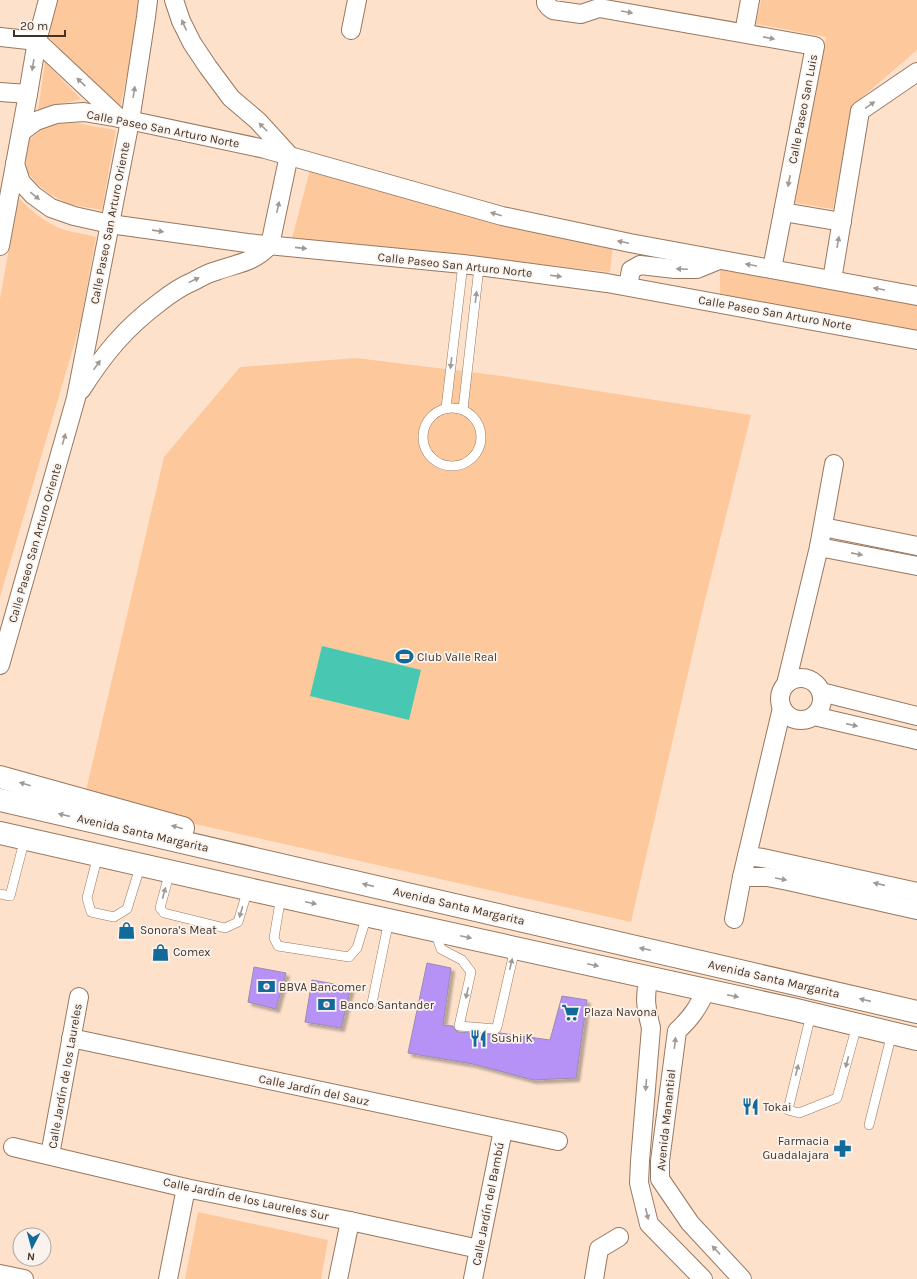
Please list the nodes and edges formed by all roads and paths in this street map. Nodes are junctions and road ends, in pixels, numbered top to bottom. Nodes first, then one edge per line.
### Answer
1 (48, 0) edge
2 (148, 0) edge
3 (174, 0) edge
4 (357, 0) edge
5 (546, 0) edge
6 (750, 0) edge
7 (596, 4) edge
8 (351, 30) dead end
9 (744, 33) junction
10 (0, 37) edge
11 (37, 41) junction
12 (917, 72) edge
13 (0, 92) edge
14 (28, 94) junction
15 (124, 119) junction
16 (21, 132) junction
17 (289, 155) junction
18 (15, 164) junction
19 (783, 212) junction
20 (842, 222) junction
21 (110, 224) junction
22 (270, 245) junction
23 (0, 246) edge
24 (719, 260) junction
25 (471, 266) junction
26 (772, 269) junction
27 (832, 280) junction
28 (628, 286) junction
29 (917, 296) edge
30 (917, 340) edge
31 (76, 398) junction
32 (446, 408) junction
33 (463, 409) junction
34 (834, 464) dead end
35 (823, 527) junction
36 (917, 546) edge
37 (819, 547) junction
38 (917, 566) edge
39 (0, 665) edge
40 (786, 684) junction
41 (821, 692) junction
42 (782, 708) junction
43 (814, 716) junction
44 (917, 716) edge
45 (917, 740) edge
46 (0, 777) edge
47 (0, 800) edge
48 (0, 832) edge
49 (25, 838) junction
50 (223, 852) junction
51 (98, 855) junction
52 (747, 856) junction
53 (250, 858) junction
54 (141, 864) junction
55 (170, 871) junction
56 (742, 877) junction
57 (248, 889) junction
58 (917, 892) edge
59 (0, 894) edge
60 (281, 896) junction
61 (917, 910) edge
62 (367, 915) junction
63 (734, 919) dead end
64 (389, 920) junction
65 (435, 930) junction
66 (515, 948) junction
67 (754, 974) junction
68 (649, 977) junction
69 (706, 990) junction
70 (79, 997) dead end
71 (372, 1003) dead end
72 (908, 1010) edge
73 (801, 1011) junction
74 (857, 1024) junction
75 (892, 1033) junction
76 (71, 1038) junction
77 (917, 1039) edge
78 (869, 1125) dead end
79 (503, 1130) junction
80 (558, 1141) dead end
81 (13, 1147) dead end
82 (641, 1148) junction
83 (662, 1149) junction
84 (50, 1155) junction
85 (186, 1188) junction
86 (350, 1221) junction
87 (619, 1237) dead end
88 (479, 1249) junction
89 (0, 1274) edge
90 (24, 1279) edge
91 (168, 1279) edge
92 (338, 1279) edge
93 (473, 1279) edge
94 (594, 1279) edge
95 (703, 1279) edge
96 (742, 1279) edge

1 - 11 street
15 -> 2 street, Calle Paseo San Arturo Oriente
17 -> 3 street
4 - 8 street
5 - 7 street, Calle Paseo San Luis
6 - 9 street
7 -> 9 street, Calle Paseo San Luis
9 -> 19 street, Calle Paseo San Luis
10 - 11 street
11 -> 14 street
15 -> 11 street
20 -> 12 street
13 - 14 street
14 - 16 street
15 - 16 street, Calle Paseo San Arturo Norte
15 - 17 street, Calle Paseo San Arturo Norte
15 - 21 street, Calle Paseo San Arturo Oriente
16 - 18 street
22 -> 17 street
24 -> 17 street, Calle Paseo San Arturo Norte
18 -> 21 street, Calle Paseo San Arturo Norte
18 - 23 street
19 - 20 street
19 - 26 street, Calle Paseo San Luis
27 -> 20 street
21 -> 22 street, Calle Paseo San Arturo Norte
21 - 31 street, Calle Paseo San Arturo Oriente
22 -> 25 street, Calle Paseo San Arturo Norte
31 -> 22 street, Calle Paseo San Arturo Oriente
26 -> 24 street, Calle Paseo San Arturo Norte
24 -> 28 street
25 -> 28 street, Calle Paseo San Arturo Norte
25 -> 32 lane
33 -> 25 lane
26 - 27 street, Calle Paseo San Arturo Norte
29 -> 27 street, Calle Paseo San Arturo Norte
28 - 30 street, Calle Paseo San Arturo Norte
39 -> 31 street, Calle Paseo San Arturo Oriente
32 - 33 lane
32 - 33 lane
34 - 35 street
35 - 36 street
35 - 37 street
37 -> 38 street
37 - 40 street
40 - 41 street
40 - 42 street
41 - 43 street
41 - 44 street
42 - 43 street
42 - 52 street
43 -> 45 street
50 -> 46 main road
50 -> 47 main road, Avenida Santa Margarita
48 - 49 main road, Avenida Santa Margarita
49 - 51 main road, Avenida Santa Margarita
49 - 59 lane
50 - 53 main road, Avenida Santa Margarita
51 - 54 main road, Avenida Santa Margarita
51 - 54 lane
52 - 56 street
58 -> 52 street
53 - 55 main road
67 -> 53 main road, Avenida Santa Margarita
54 - 55 main road, Avenida Santa Margarita
55 - 57 main road, Avenida Santa Margarita
57 -> 55 lane
56 -> 61 street
56 - 63 street
57 - 60 main road, Avenida Santa Margarita
60 -> 62 main road, Avenida Santa Margarita
60 - 62 lane
62 - 64 main road, Avenida Santa Margarita
64 - 65 main road, Avenida Santa Margarita
64 - 71 lane
65 -> 66 main road, Avenida Santa Margarita
65 -> 66 lane
66 -> 68 main road, Avenida Santa Margarita
67 - 68 main road
72 -> 67 main road, Avenida Santa Margarita
68 - 69 main road, Avenida Santa Margarita
68 -> 82 street, Avenida Manantial
69 -> 73 main road, Avenida Santa Margarita
83 -> 69 street, Avenida Manantial
70 - 76 street, Calle Jardín de los Laureles
72 - 73 main road
73 - 74 main road, Avenida Santa Margarita
74 -> 73 lane
74 - 75 main road, Avenida Santa Margarita
75 - 77 main road, Avenida Santa Margarita
75 - 78 lane
76 - 79 street, Calle Jardín del Sauz
76 - 84 street, Calle Jardín de los Laureles
79 - 80 street, Calle Jardín del Sauz
79 - 88 street, Calle Jardín del Bambú
81 - 84 street, Calle Jardín de los Laureles Sur
82 - 83 street
82 -> 95 street, Avenida Manantial
96 -> 83 street, Avenida Manantial
84 - 85 street, Calle Jardín de los Laureles Sur
85 - 86 street, Calle Jardín de los Laureles Sur
85 - 91 street
86 - 88 street, Calle Jardín de los Laureles Sur
86 - 92 street
87 - 94 street
88 - 93 street, Calle Jardín del Bambú
89 - 90 street

